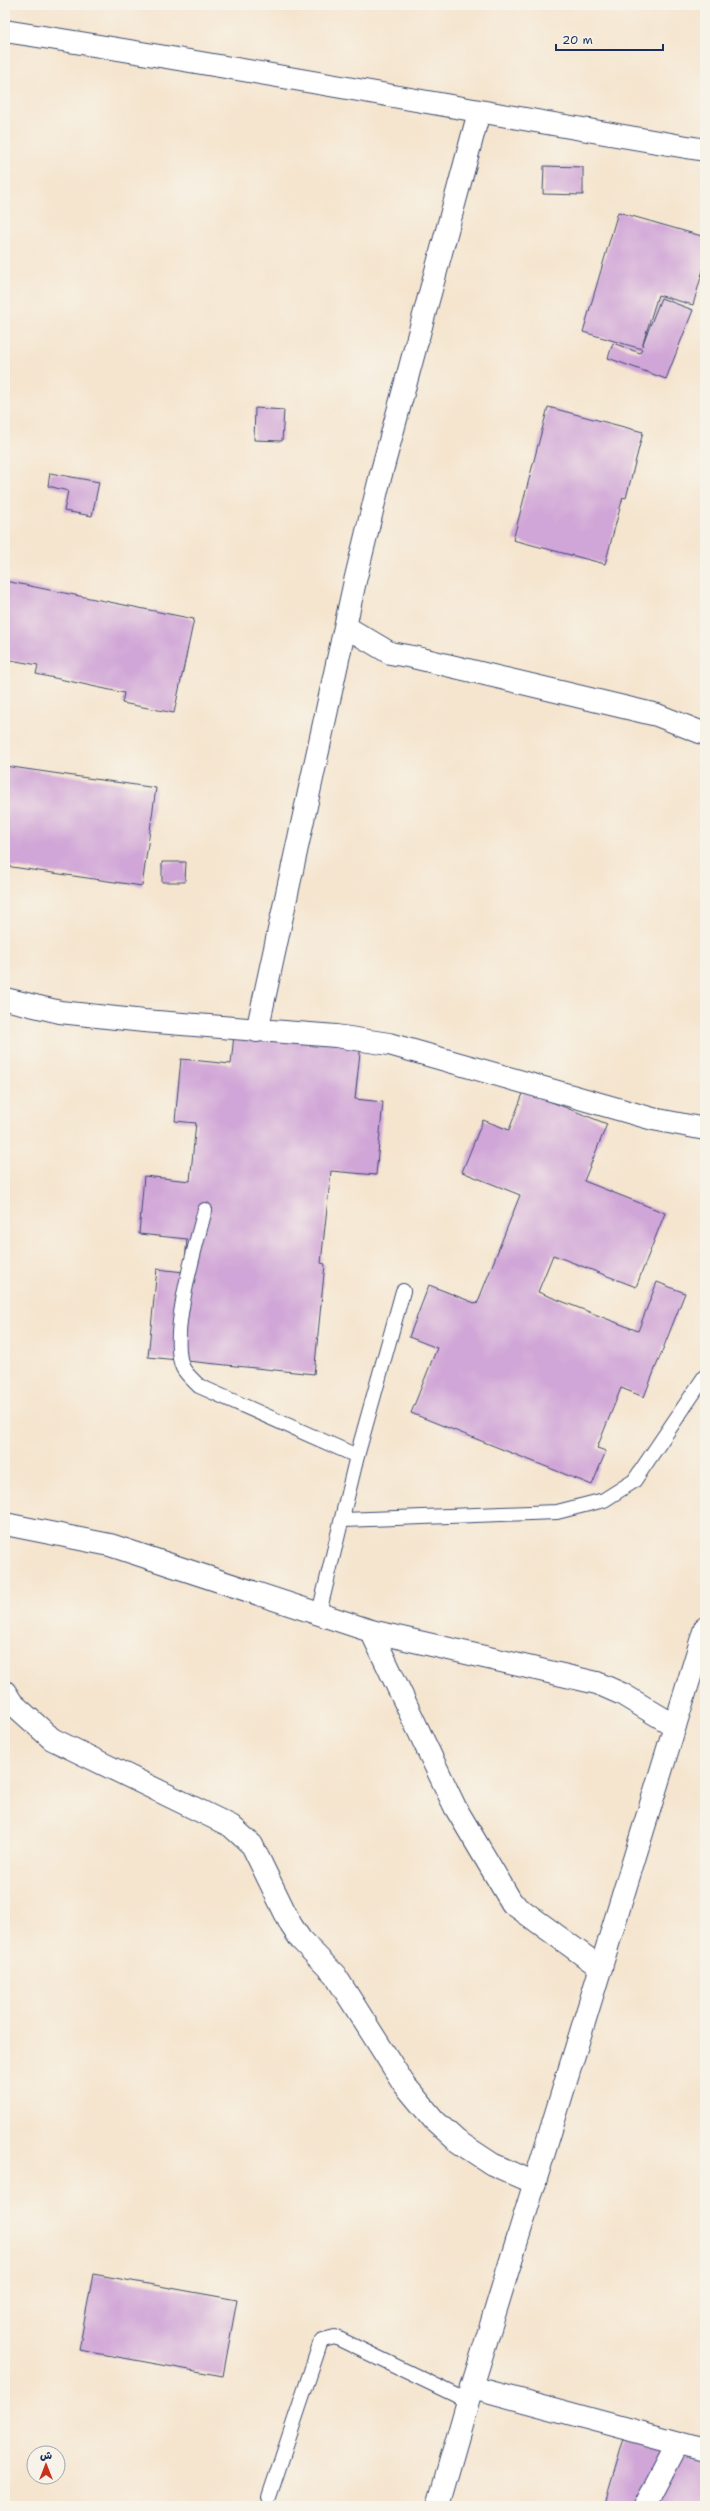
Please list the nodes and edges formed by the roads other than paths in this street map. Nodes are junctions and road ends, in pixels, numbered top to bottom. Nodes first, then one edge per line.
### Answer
1 (5, 31) edge
2 (479, 112) junction
3 (705, 150) edge
4 (346, 627) junction
5 (705, 734) edge
6 (5, 999) edge
7 (257, 1031) junction
8 (705, 1129) edge
9 (205, 1210) dead end
10 (403, 1291) dead end
11 (705, 1376) edge
12 (358, 1456) junction
13 (343, 1520) junction
14 (5, 1524) edge
15 (319, 1613) junction
16 (705, 1628) edge
17 (371, 1631) junction
18 (5, 1692) edge
19 (675, 1726) junction
20 (601, 1968) junction
21 (535, 2183) junction
22 (470, 2394) junction
23 (678, 2442) junction
24 (705, 2450) edge
25 (269, 2497) dead end
26 (438, 2506) edge
27 (645, 2506) edge

1 - 2 street
2 - 3 street
2 - 4 street
4 - 5 street
4 - 7 street
6 - 7 street
7 - 8 street
9 - 12 lane
10 - 12 lane
11 - 13 lane
12 - 13 lane
13 - 15 lane
14 - 15 street
15 - 17 street
16 - 19 street
17 - 19 street
17 - 20 street
18 - 21 street
19 - 20 street
20 - 21 street
21 - 22 street
22 - 23 street
22 - 25 lane
22 - 26 street
23 - 24 street
23 - 27 street

